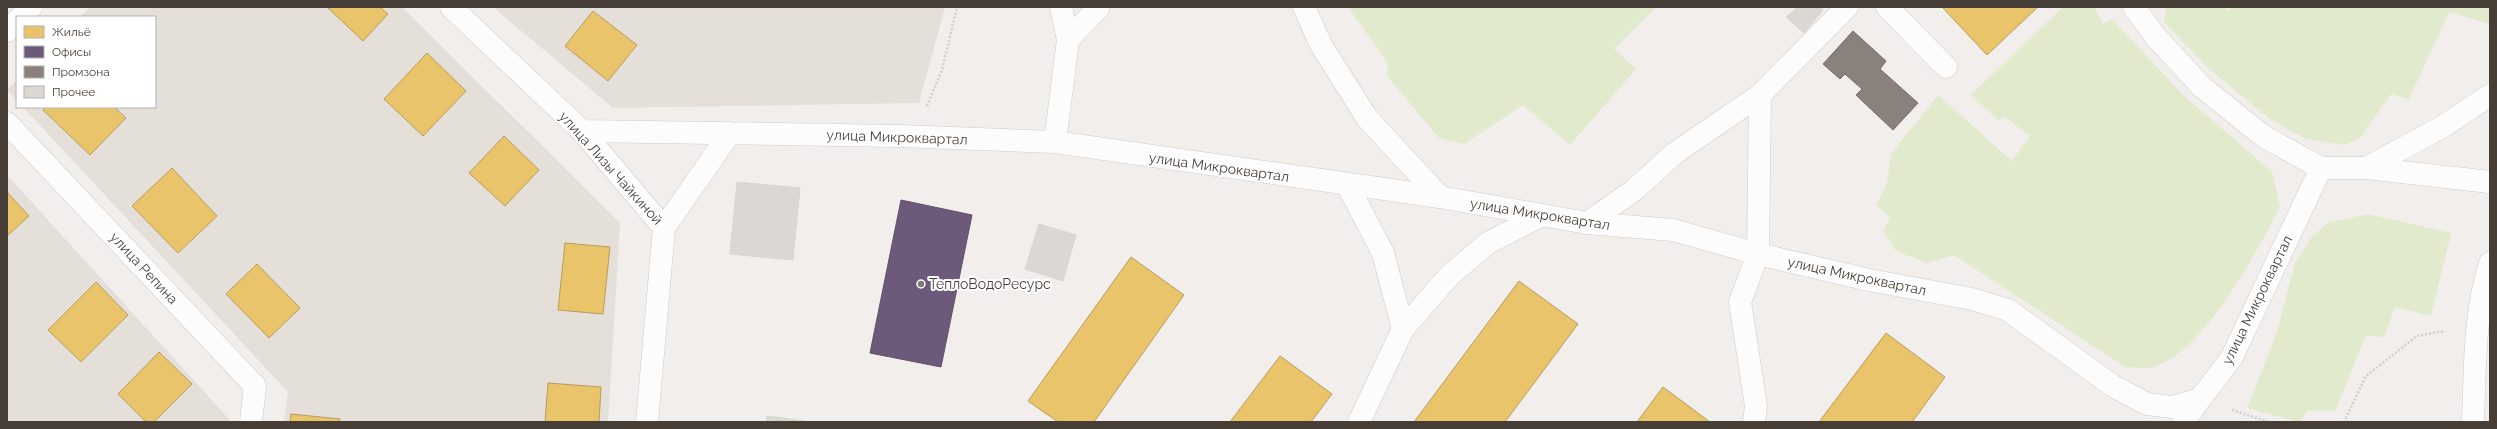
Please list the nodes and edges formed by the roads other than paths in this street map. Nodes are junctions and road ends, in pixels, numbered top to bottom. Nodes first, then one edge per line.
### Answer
1 (31, 7) edge
2 (451, 7) edge
3 (1061, 7) edge
4 (1099, 7) edge
5 (1304, 7) edge
6 (1847, 7) edge
7 (1887, 7) edge
8 (2134, 7) edge
9 (22, 16) edge
10 (16, 22) edge
11 (7, 31) edge
12 (1068, 40) junction
13 (1946, 67) dead end
14 (2490, 95) edge
15 (1760, 96) junction
16 (7, 123) edge
17 (582, 131) junction
18 (730, 133) junction
19 (1055, 142) junction
20 (2321, 168) junction
21 (2366, 168) junction
22 (2490, 182) edge
23 (1348, 186) junction
24 (1440, 197) junction
25 (1542, 215) junction
26 (1587, 224) junction
27 (664, 228) junction
28 (1758, 254) junction
29 (2490, 263) edge
30 (1403, 329) junction
31 (2200, 399) junction
32 (251, 422) edge
33 (647, 422) edge
34 (1359, 422) edge
35 (1754, 422) edge
36 (2183, 422) edge
37 (2473, 422) edge

1 - 9 street
2 - 17 street, улица Лизы Чайкиной
3 - 12 street
4 - 12 street
5 - 24 street
6 - 15 street
7 - 13 street
8 - 20 street
10 - 11 street
12 - 19 street
14 - 21 street
15 - 26 street
15 - 28 street
16 - 32 street, улица Репина
17 - 18 street, улица Микроквартал
17 - 27 street, улица Лизы Чайкиной
18 - 19 street, улица Микроквартал
18 - 27 street
19 - 23 street, улица Микроквартал
20 - 21 street
20 - 31 street, улица Микроквартал
21 - 22 street
23 - 24 street, улица Микроквартал
23 - 30 street
24 - 25 street, улица Микроквартал
25 - 26 street, улица Микроквартал
25 - 30 street
26 - 28 street, улица Микроквартал
27 - 33 street, улица Лизы Чайкиной
28 - 31 street, улица Микроквартал
28 - 35 street
29 - 37 street
30 - 34 street
31 - 36 street

